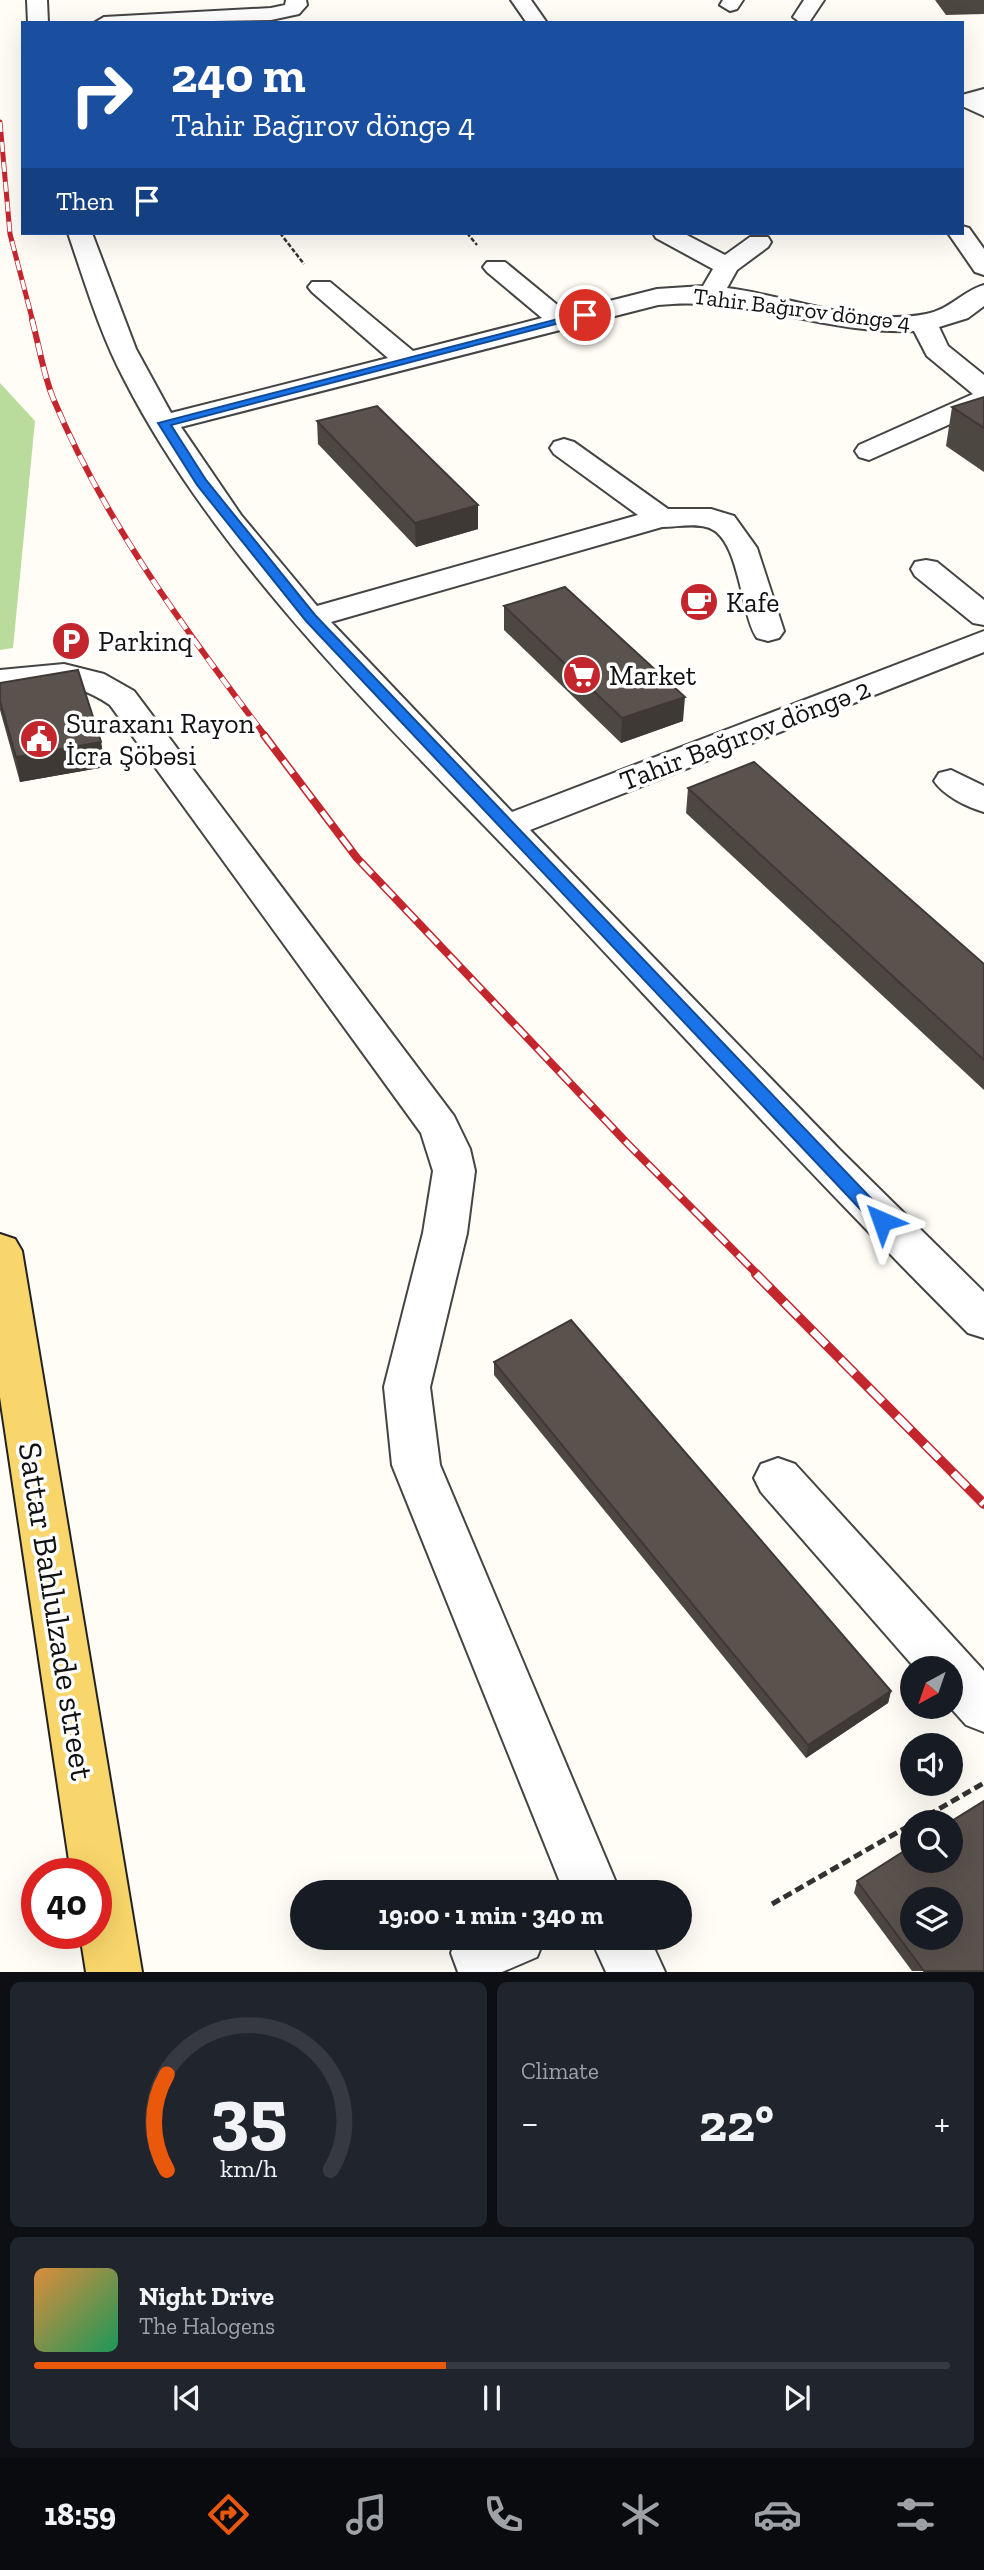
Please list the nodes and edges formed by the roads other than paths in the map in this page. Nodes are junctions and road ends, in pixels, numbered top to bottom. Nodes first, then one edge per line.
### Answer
1 (37, 0) edge
2 (296, 0) edge
3 (521, 0) edge
4 (37, 21) edge
5 (141, 21) edge
6 (536, 21) edge
7 (89, 235) edge
8 (669, 235) edge
9 (961, 235) edge
10 (759, 242) dead end
11 (727, 266) junction
12 (496, 267) dead end
13 (984, 267) edge
14 (321, 287) dead end
15 (984, 293) edge
16 (711, 294) junction
17 (561, 321) junction
18 (924, 323) junction
19 (408, 361) junction
20 (984, 389) edge
21 (984, 398) edge
22 (164, 423) junction
23 (564, 448) dead end
24 (869, 451) dead end
25 (661, 518) junction
26 (926, 569) dead end
27 (984, 616) edge
28 (311, 618) junction
29 (768, 631) dead end
30 (984, 641) edge
31 (0, 680) edge
32 (951, 781) dead end
33 (984, 801) edge
34 (507, 826) junction
35 (0, 1251) edge
36 (984, 1320) edge
37 (778, 1478) dead end
38 (937, 1656) edge
39 (963, 1684) edge
40 (984, 1707) edge
41 (587, 1880) edge
42 (625, 1950) edge
43 (114, 1972) edge
44 (637, 1972) edge

1 - 4 street
2 - 5 street
3 - 6 street
7 - 22 street
8 - 11 street
9 - 13 street
10 - 11 street
11 - 16 street
12 - 17 street
14 - 19 street
15 - 18 street, Tahir Bağırov döngə 4
16 - 17 street, Tahir Bağırov döngə 4
16 - 18 street, Tahir Bağırov döngə 4
17 - 19 street, Tahir Bağırov döngə 4
18 - 20 street
19 - 22 street, Tahir Bağırov döngə 4
21 - 24 street
22 - 28 street
23 - 25 street
25 - 28 street
25 - 29 street
26 - 27 street
28 - 34 street
30 - 34 street, Tahir Bağırov döngə 2
31 - 41 street
32 - 33 street
34 - 36 street
35 - 43 main road, Sattar Bahlulzade street
37 - 38 street
39 - 40 street
42 - 44 street

